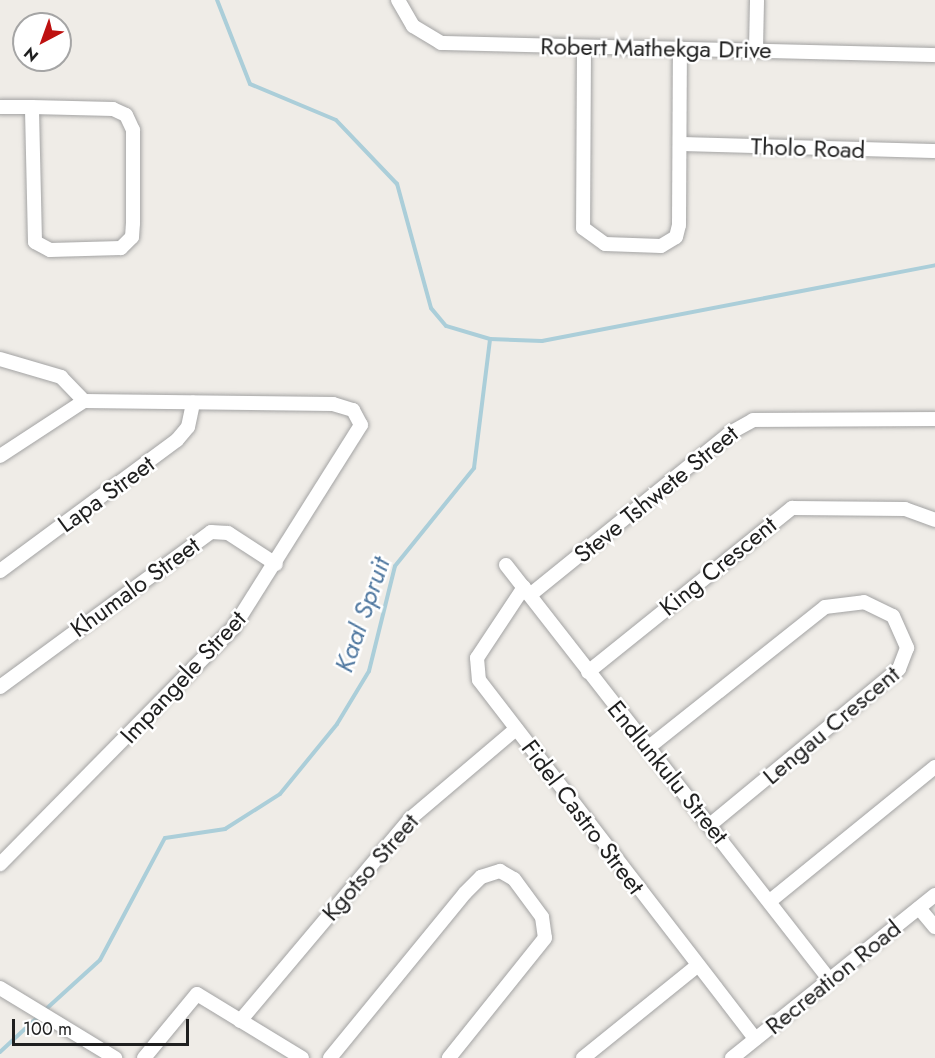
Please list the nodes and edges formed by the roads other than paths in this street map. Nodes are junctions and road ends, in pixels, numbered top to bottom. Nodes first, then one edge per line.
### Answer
1 (398, 0) edge
2 (757, 0) edge
3 (584, 47) junction
4 (681, 48) junction
5 (756, 49) junction
6 (935, 55) edge
7 (0, 107) edge
8 (32, 107) junction
9 (681, 144) junction
10 (935, 151) edge
11 (1, 361) edge
12 (84, 401) junction
13 (193, 403) junction
14 (935, 419) edge
15 (0, 456) edge
16 (935, 520) edge
17 (276, 564) junction
18 (506, 565) dead end
19 (0, 571) edge
20 (527, 591) junction
21 (588, 672) junction
22 (0, 687) edge
23 (516, 729) junction
24 (649, 747) junction
25 (935, 767) edge
26 (710, 825) junction
27 (0, 864) edge
28 (935, 895) edge
29 (770, 901) junction
30 (919, 908) junction
31 (935, 927) edge
32 (697, 966) junction
33 (829, 979) junction
34 (0, 988) edge
35 (240, 1021) junction
36 (755, 1039) junction
37 (111, 1057) edge
38 (144, 1058) edge
39 (302, 1058) edge
40 (330, 1058) edge
41 (449, 1058) edge
42 (583, 1058) edge
43 (732, 1058) edge

1 - 3 street, Robert Mathekga Drive
2 - 5 street
3 - 4 street, Robert Mathekga Drive
3 - 9 street
4 - 5 street, Robert Mathekga Drive
4 - 9 street
5 - 6 street, Robert Mathekga Drive
7 - 8 street
8 - 8 street
9 - 10 street, Tholo Road
11 - 12 street
12 - 13 street
12 - 15 street
13 - 17 street, Impangele Street
13 - 19 street, Lapa Street
14 - 20 street, Steve Tshwete Street
16 - 21 street, King Crescent
17 - 22 street, Khumalo Street
17 - 27 street, Impangele Street
18 - 20 street, Endlunkulu Street
20 - 21 street, Endlunkulu Street
20 - 23 street, Fidel Castro Street
21 - 24 street, Endlunkulu Street
23 - 32 street, Fidel Castro Street
23 - 35 street, Kgotso Street
24 - 26 street, Endlunkulu Street
24 - 26 street, Lengau Crescent
25 - 29 street
26 - 29 street, Endlunkulu Street
28 - 30 street, Recreation Road
29 - 33 street, Endlunkulu Street
30 - 31 street
30 - 33 street, Recreation Road
32 - 36 street, Fidel Castro Street
32 - 42 street
33 - 36 street, Recreation Road
34 - 37 street
35 - 38 street
35 - 39 street
36 - 43 street, Recreation Road
40 - 41 street

